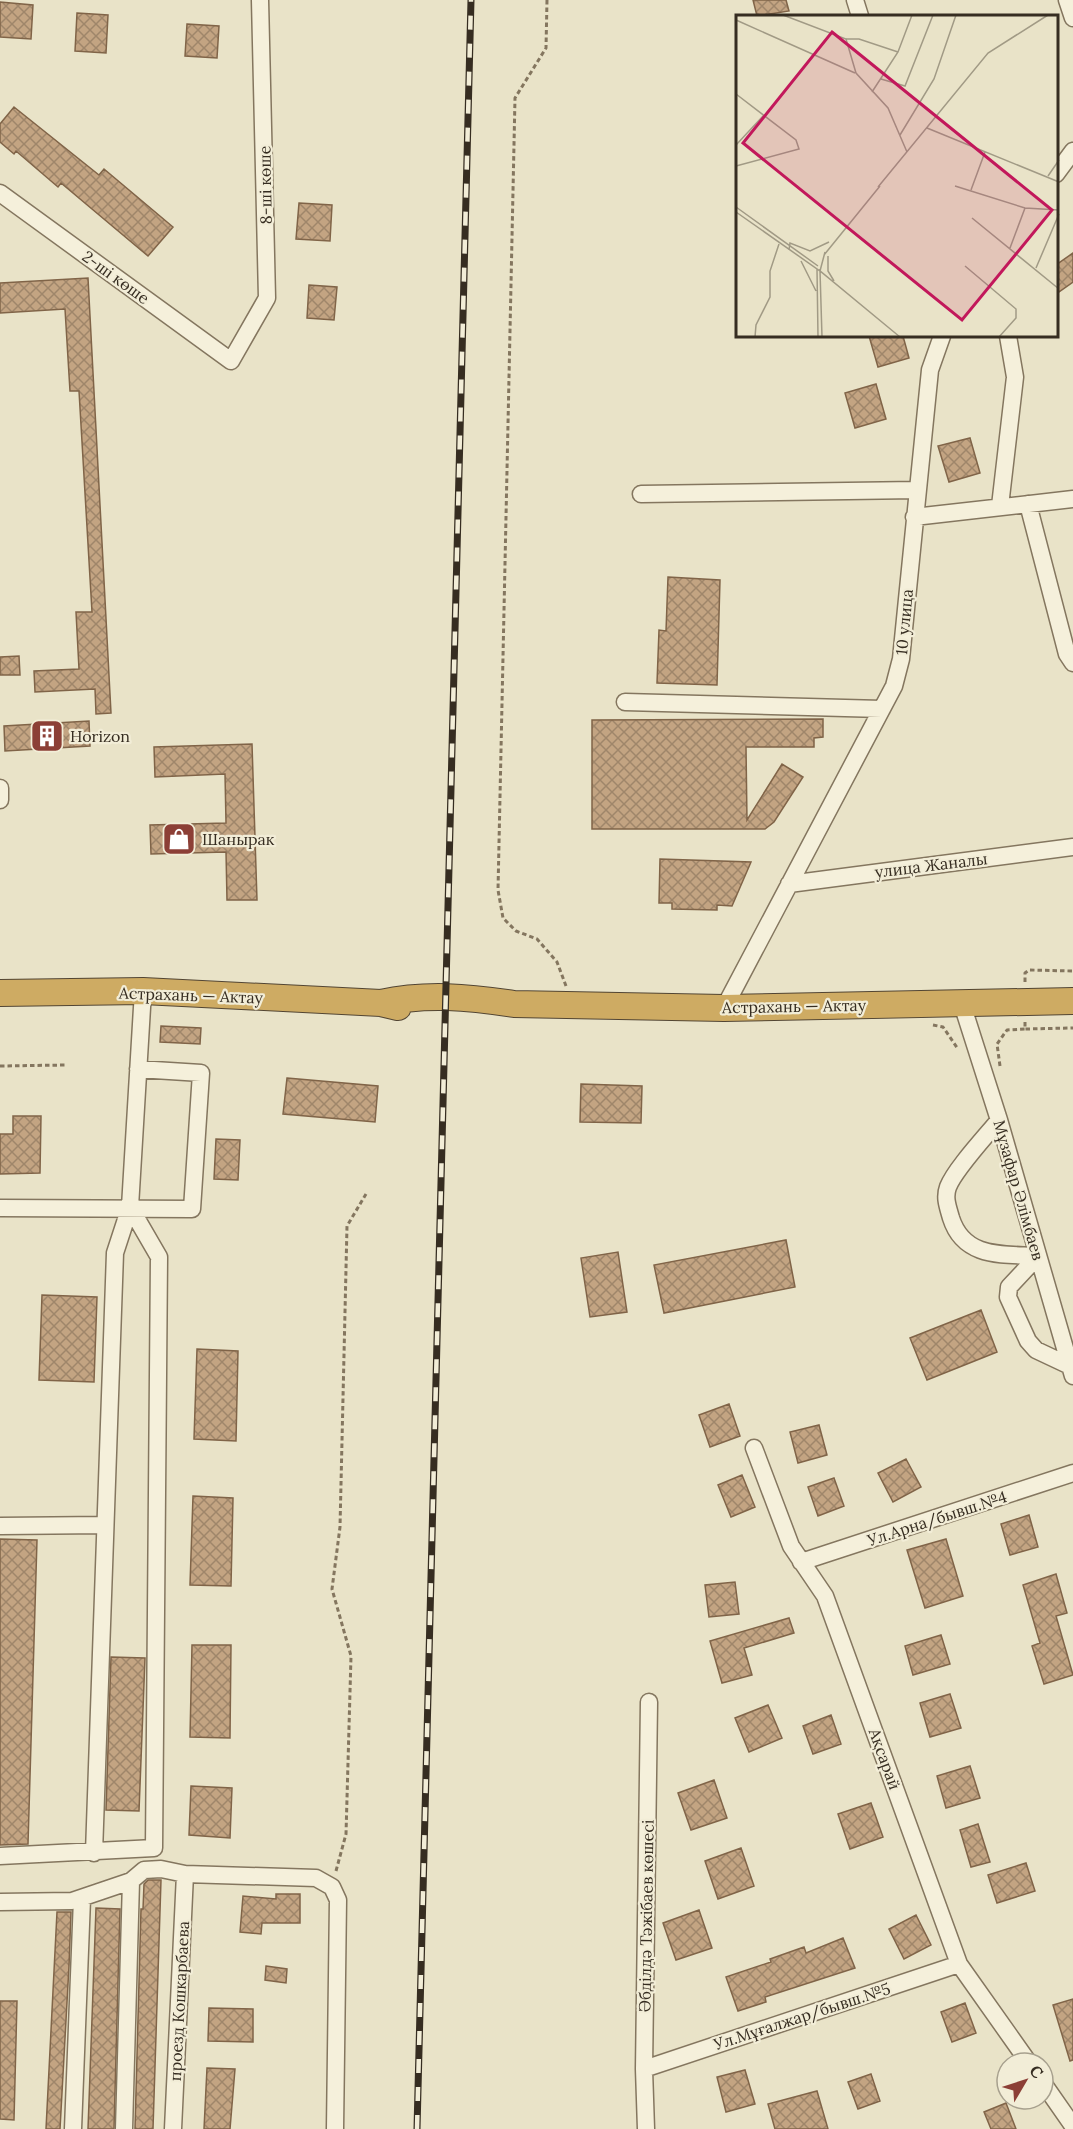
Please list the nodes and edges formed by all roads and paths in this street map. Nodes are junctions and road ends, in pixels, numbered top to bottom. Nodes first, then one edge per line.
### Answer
1 (260, 0) edge
2 (547, 0) edge
3 (855, 0) edge
4 (1067, 0) edge
5 (860, 15) edge
6 (1073, 18) edge
7 (1073, 151) edge
8 (1058, 171) edge
9 (0, 193) edge
10 (941, 338) edge
11 (1008, 338) edge
12 (231, 361) joint
13 (916, 490) junction
14 (641, 494) dead end
15 (1073, 499) edge
16 (1028, 504) junction
17 (1000, 506) junction
18 (914, 517) junction
19 (1073, 663) edge
20 (625, 702) dead end
21 (882, 709) junction
22 (0, 788) edge
23 (0, 800) edge
24 (1073, 847) edge
25 (789, 884) junction
26 (143, 991) junction
27 (0, 993) edge
28 (1073, 1001) edge
29 (962, 1004) junction
30 (573, 1005) junction
31 (724, 1008) junction
32 (923, 1023) dead end
33 (1025, 1029) dead end
34 (959, 1050) dead end
35 (67, 1065) dead end
36 (0, 1066) edge
37 (138, 1069) junction
38 (985, 1076) junction
39 (999, 1120) junction
40 (366, 1194) dead end
41 (130, 1207) junction
42 (0, 1208) edge
43 (1038, 1256) junction
44 (1072, 1371) edge
45 (754, 1448) dead end
46 (1073, 1473) edge
47 (105, 1525) junction
48 (0, 1526) edge
49 (801, 1562) junction
50 (649, 1702) dead end
51 (94, 1853) junction
52 (0, 1856) edge
53 (185, 1874) junction
54 (131, 1881) junction
55 (332, 1887) junction
56 (82, 1899) junction
57 (0, 1902) edge
58 (959, 1964) junction
59 (1021, 2051) edge
60 (645, 2069) junction
61 (1055, 2100) edge
62 (1073, 2126) edge
63 (74, 2129) edge
64 (124, 2129) edge
65 (173, 2129) edge
66 (335, 2129) edge
67 (646, 2129) edge

1 - 12 street, 8-шi көше
2 - 30 path
3 - 5 street
4 - 6 street
7 - 8 street
9 - 12 street, 2-ші көше
10 - 13 street, 10 улица
11 - 17 street
13 - 14 street
13 - 18 street, 10 улица
15 - 16 street
16 - 17 street
16 - 19 street
17 - 18 street
18 - 21 street, 10 улица
20 - 21 street
21 - 25 street, 10 улица
22 - 23 street
24 - 25 street, улица Жаналы
25 - 31 street, 10 улица
26 - 27 highway, Астрахань — Актау
26 - 30 highway, Астрахань — Актау
26 - 37 street
28 - 29 highway, Астрахань — Актау
29 - 31 highway, Астрахань — Актау
29 - 38 street, Мұзафар Әлімбаев
30 - 31 highway, Астрахань — Актау
32 - 34 path
33 - 38 path
35 - 36 path
37 - 41 street
37 - 41 street
38 - 39 street, Мұзафар Әлімбаев
39 - 43 street, Мұзафар Әлімбаев
39 - 43 street
40 - 55 path
41 - 42 street
41 - 47 street
41 - 51 street
43 - 44 street, Мұзафар Әлімбаев
43 - 44 street
45 - 49 street, Ақсарай
46 - 49 street, Ул.Арна/бывш.№4
47 - 48 street
47 - 51 street
49 - 58 street, Ақсарай
50 - 60 street, Әбділдә Тәжібаев көшесі
51 - 52 street
53 - 54 street
53 - 55 street
53 - 65 street, проезд Кошкарбаева
54 - 56 street
54 - 64 street
55 - 66 street
56 - 57 street
56 - 63 street
58 - 59 street, Ақсарай
58 - 60 street, Ул.Мұғалжар/бывш.№5
60 - 67 street, Әбділдә Тәжібаев көшесі
61 - 62 street

